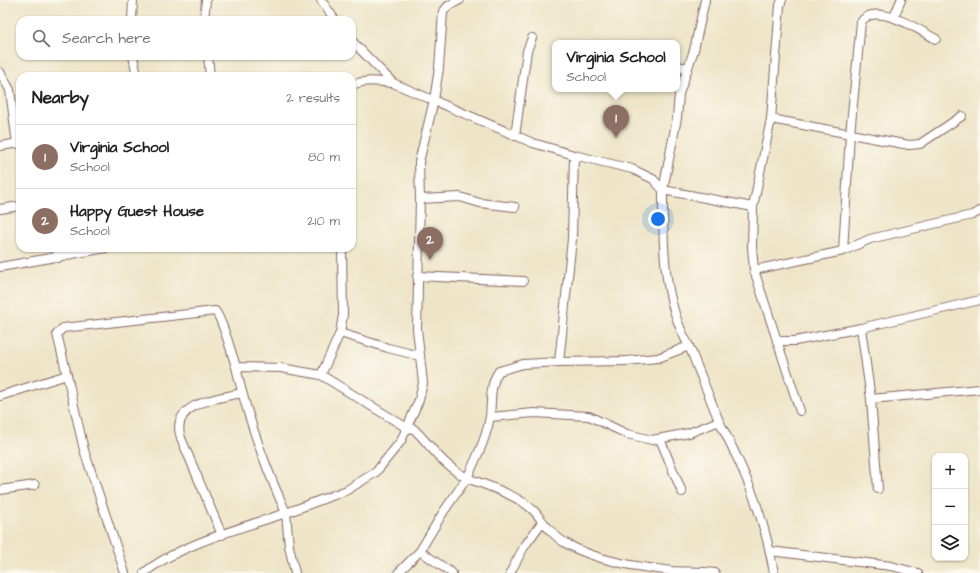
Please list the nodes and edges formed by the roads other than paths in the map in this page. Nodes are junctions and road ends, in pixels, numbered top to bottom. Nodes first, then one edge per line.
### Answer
1 (133, 0) edge
2 (206, 0) edge
3 (322, 0) edge
4 (460, 0) edge
5 (705, 0) edge
6 (782, 0) edge
7 (901, 0) edge
8 (132, 16) edge
9 (204, 16) edge
10 (332, 16) edge
11 (894, 16) junction
12 (532, 38) dead end
13 (936, 39) dead end
14 (356, 45) edge
15 (134, 60) edge
16 (208, 60) edge
17 (680, 67) edge
18 (688, 68) junction
19 (0, 72) edge
20 (136, 72) edge
21 (210, 72) edge
22 (356, 83) edge
23 (393, 83) junction
24 (680, 91) edge
25 (680, 92) edge
26 (434, 100) junction
27 (962, 116) dead end
28 (771, 119) junction
29 (16, 126) edge
30 (850, 134) junction
31 (515, 136) junction
32 (16, 144) edge
33 (0, 146) edge
34 (574, 156) junction
35 (664, 190) junction
36 (420, 199) junction
37 (16, 207) edge
38 (515, 207) dead end
39 (753, 207) junction
40 (0, 209) edge
41 (980, 211) edge
42 (843, 251) junction
43 (57, 252) edge
44 (87, 252) edge
45 (342, 252) edge
46 (58, 258) junction
47 (0, 267) edge
48 (754, 270) junction
49 (417, 276) junction
50 (523, 281) dead end
51 (980, 300) edge
52 (861, 328) junction
53 (340, 333) junction
54 (777, 341) junction
55 (689, 346) junction
56 (420, 356) junction
57 (559, 362) junction
58 (236, 366) junction
59 (67, 375) junction
60 (321, 375) junction
61 (980, 389) edge
62 (242, 393) junction
63 (0, 396) edge
64 (871, 399) junction
65 (800, 411) dead end
66 (490, 417) junction
67 (719, 421) junction
68 (407, 428) junction
69 (660, 439) junction
70 (467, 478) junction
71 (35, 485) dead end
72 (878, 489) dead end
73 (0, 490) edge
74 (682, 492) dead end
75 (286, 512) junction
76 (542, 522) junction
77 (222, 535) junction
78 (420, 551) junction
79 (770, 551) junction
80 (891, 570) edge
81 (125, 573) edge
82 (144, 573) edge
83 (295, 573) edge
84 (398, 573) edge
85 (452, 573) edge
86 (510, 573) edge
87 (714, 573) edge
88 (774, 573) edge
89 (918, 573) edge

1 - 8 street
2 - 9 street
3 - 10 street
4 - 26 street
5 - 18 street
6 - 28 street
7 - 11 street
11 - 13 street
11 - 30 street
12 - 31 street
14 - 23 street
15 - 20 street
16 - 21 street
17 - 18 street
18 - 24 street
19 - 29 street
22 - 23 street
23 - 26 street
25 - 35 street
26 - 31 street
26 - 36 street
27 - 30 street
28 - 30 street
28 - 39 street
30 - 42 street
31 - 34 street
32 - 33 street
34 - 35 street
34 - 57 street
35 - 39 street
35 - 55 street
36 - 38 street
36 - 49 street
37 - 40 street
39 - 48 street
41 - 42 street
42 - 48 street
43 - 46 street
44 - 46 street
45 - 53 street
46 - 47 street
48 - 54 street
49 - 50 street
49 - 56 street
51 - 52 street
52 - 54 street
52 - 64 street
53 - 56 street
53 - 60 street
54 - 65 street
55 - 57 street
55 - 67 street
56 - 68 street
57 - 66 street
58 - 59 street
58 - 60 street
58 - 62 street
59 - 63 street
59 - 81 street
60 - 68 street
61 - 64 street
62 - 75 street
62 - 77 street
64 - 72 street
66 - 69 street
66 - 70 street
67 - 69 street
67 - 79 street
68 - 70 street
68 - 75 street
69 - 74 street
70 - 76 street
70 - 78 street
71 - 73 street
75 - 77 street
75 - 83 street
76 - 86 street
76 - 87 street
77 - 82 street
78 - 84 street
78 - 85 street
79 - 80 street
79 - 88 street
80 - 89 street

